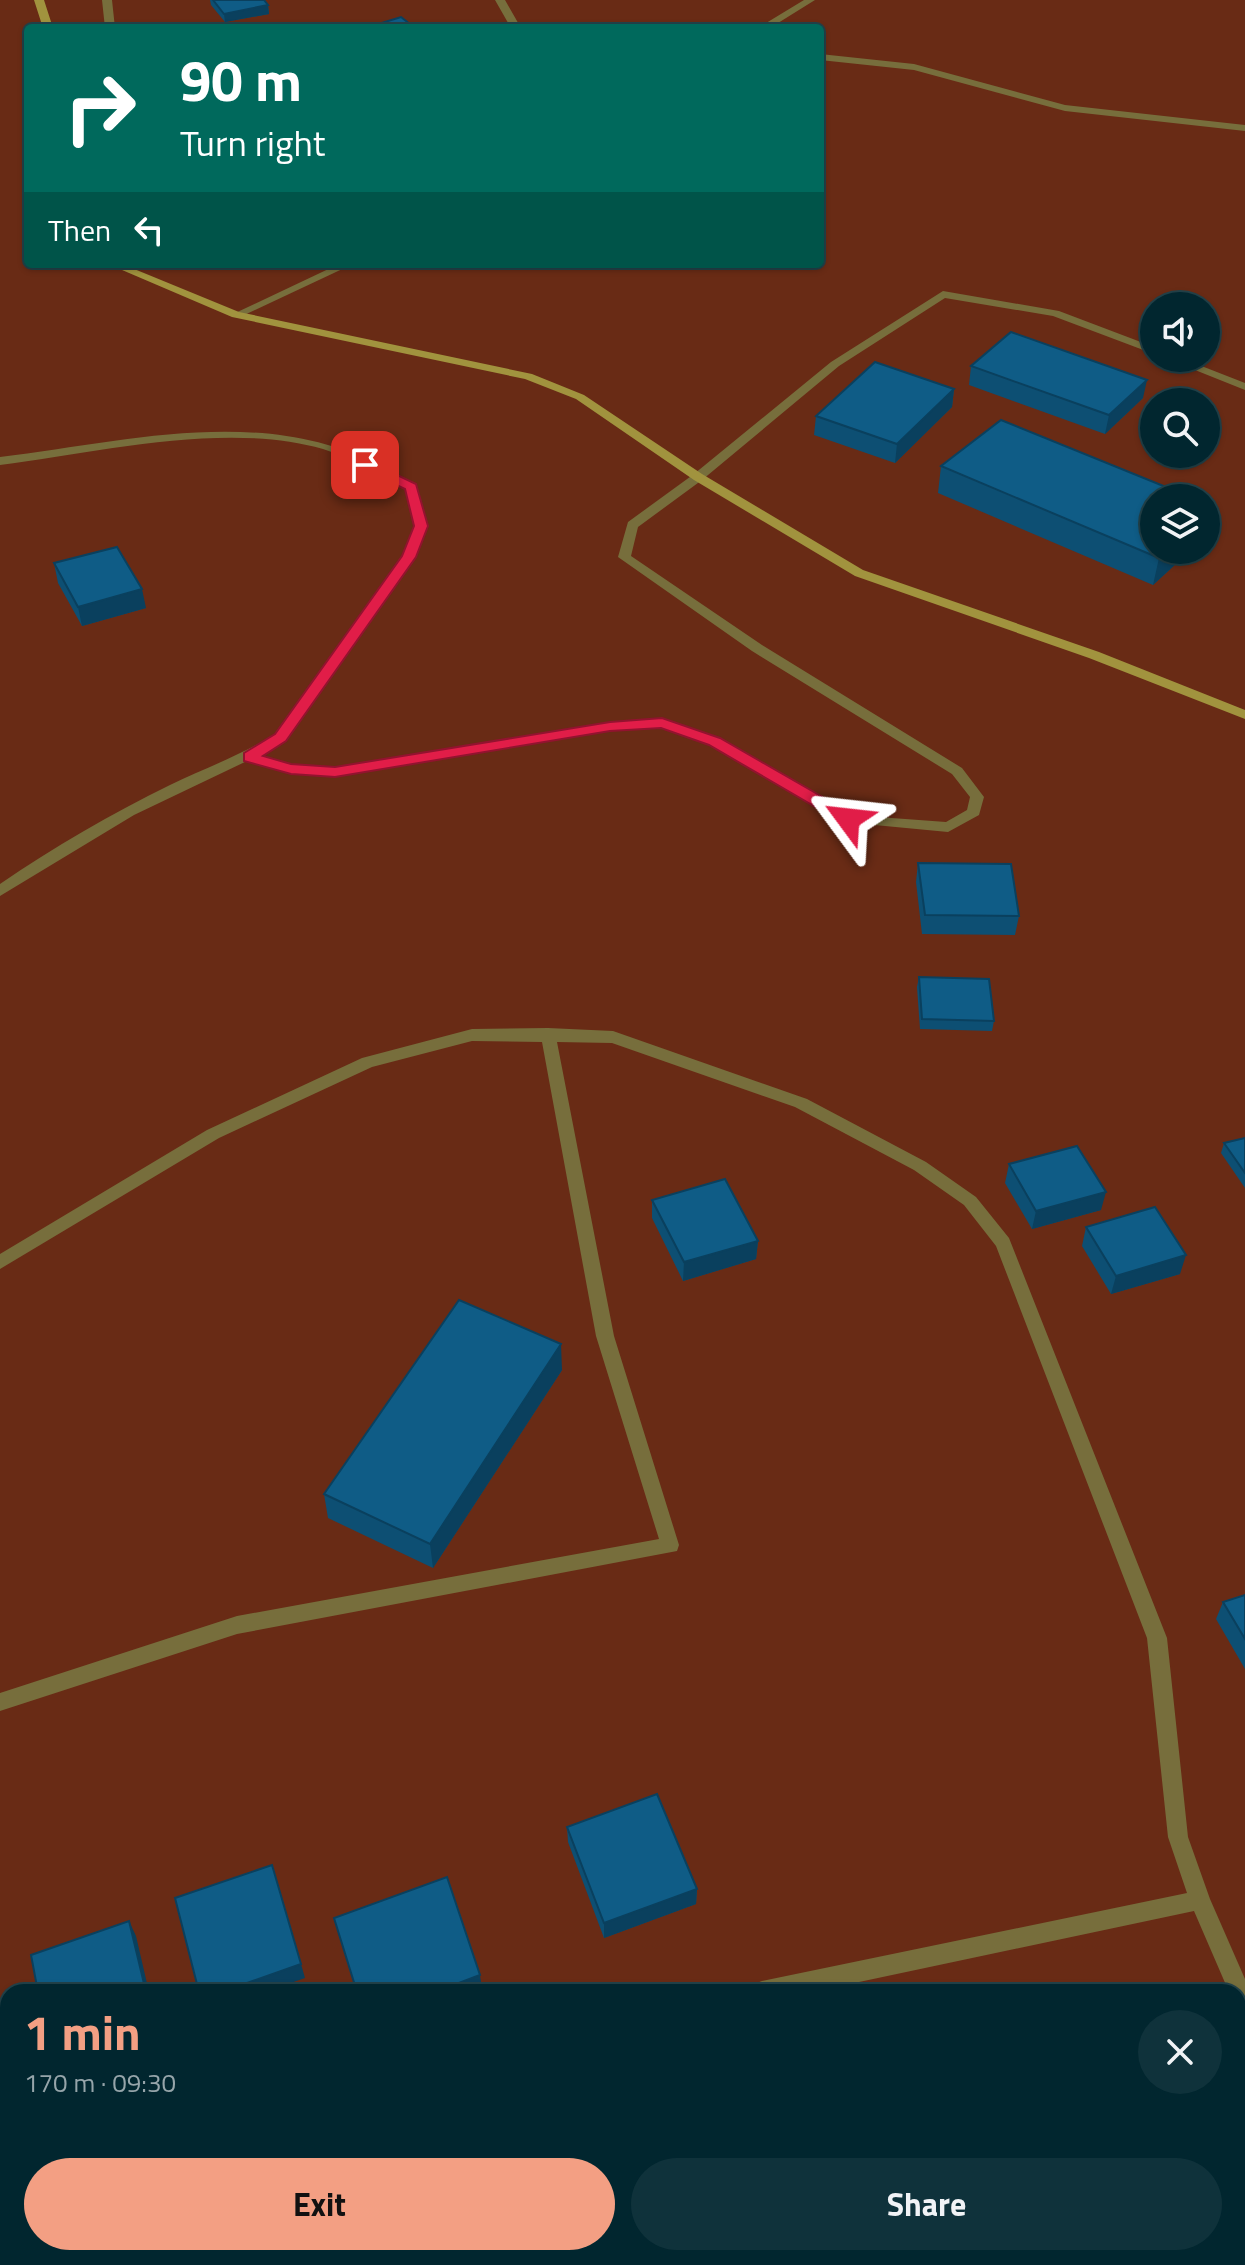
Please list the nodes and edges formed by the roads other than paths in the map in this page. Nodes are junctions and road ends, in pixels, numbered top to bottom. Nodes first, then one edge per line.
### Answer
1 (39, 0) edge
2 (107, 0) edge
3 (500, 0) edge
4 (810, 0) edge
5 (47, 24) edge
6 (110, 24) edge
7 (514, 24) edge
8 (770, 24) edge
9 (824, 57) edge
10 (1245, 128) edge
11 (123, 268) edge
12 (339, 268) edge
13 (236, 315) junction
14 (1140, 346) edge
15 (1207, 372) edge
16 (1245, 387) edge
17 (0, 461) edge
18 (698, 477) junction
19 (1245, 715) edge
20 (249, 757) junction
21 (0, 891) edge
22 (548, 1034) junction
23 (0, 1262) edge
24 (0, 1702) edge
25 (1200, 1900) junction
26 (800, 1984) edge
27 (1236, 1984) edge

1 - 5 street
2 - 6 street
3 - 7 street
4 - 8 street
9 - 10 street
11 - 13 street
12 - 13 street
13 - 18 street
14 - 18 street
15 - 16 street
17 - 20 street
18 - 19 street
18 - 20 street
20 - 21 street
22 - 23 street
22 - 24 street
22 - 25 street
25 - 26 street
25 - 27 street

